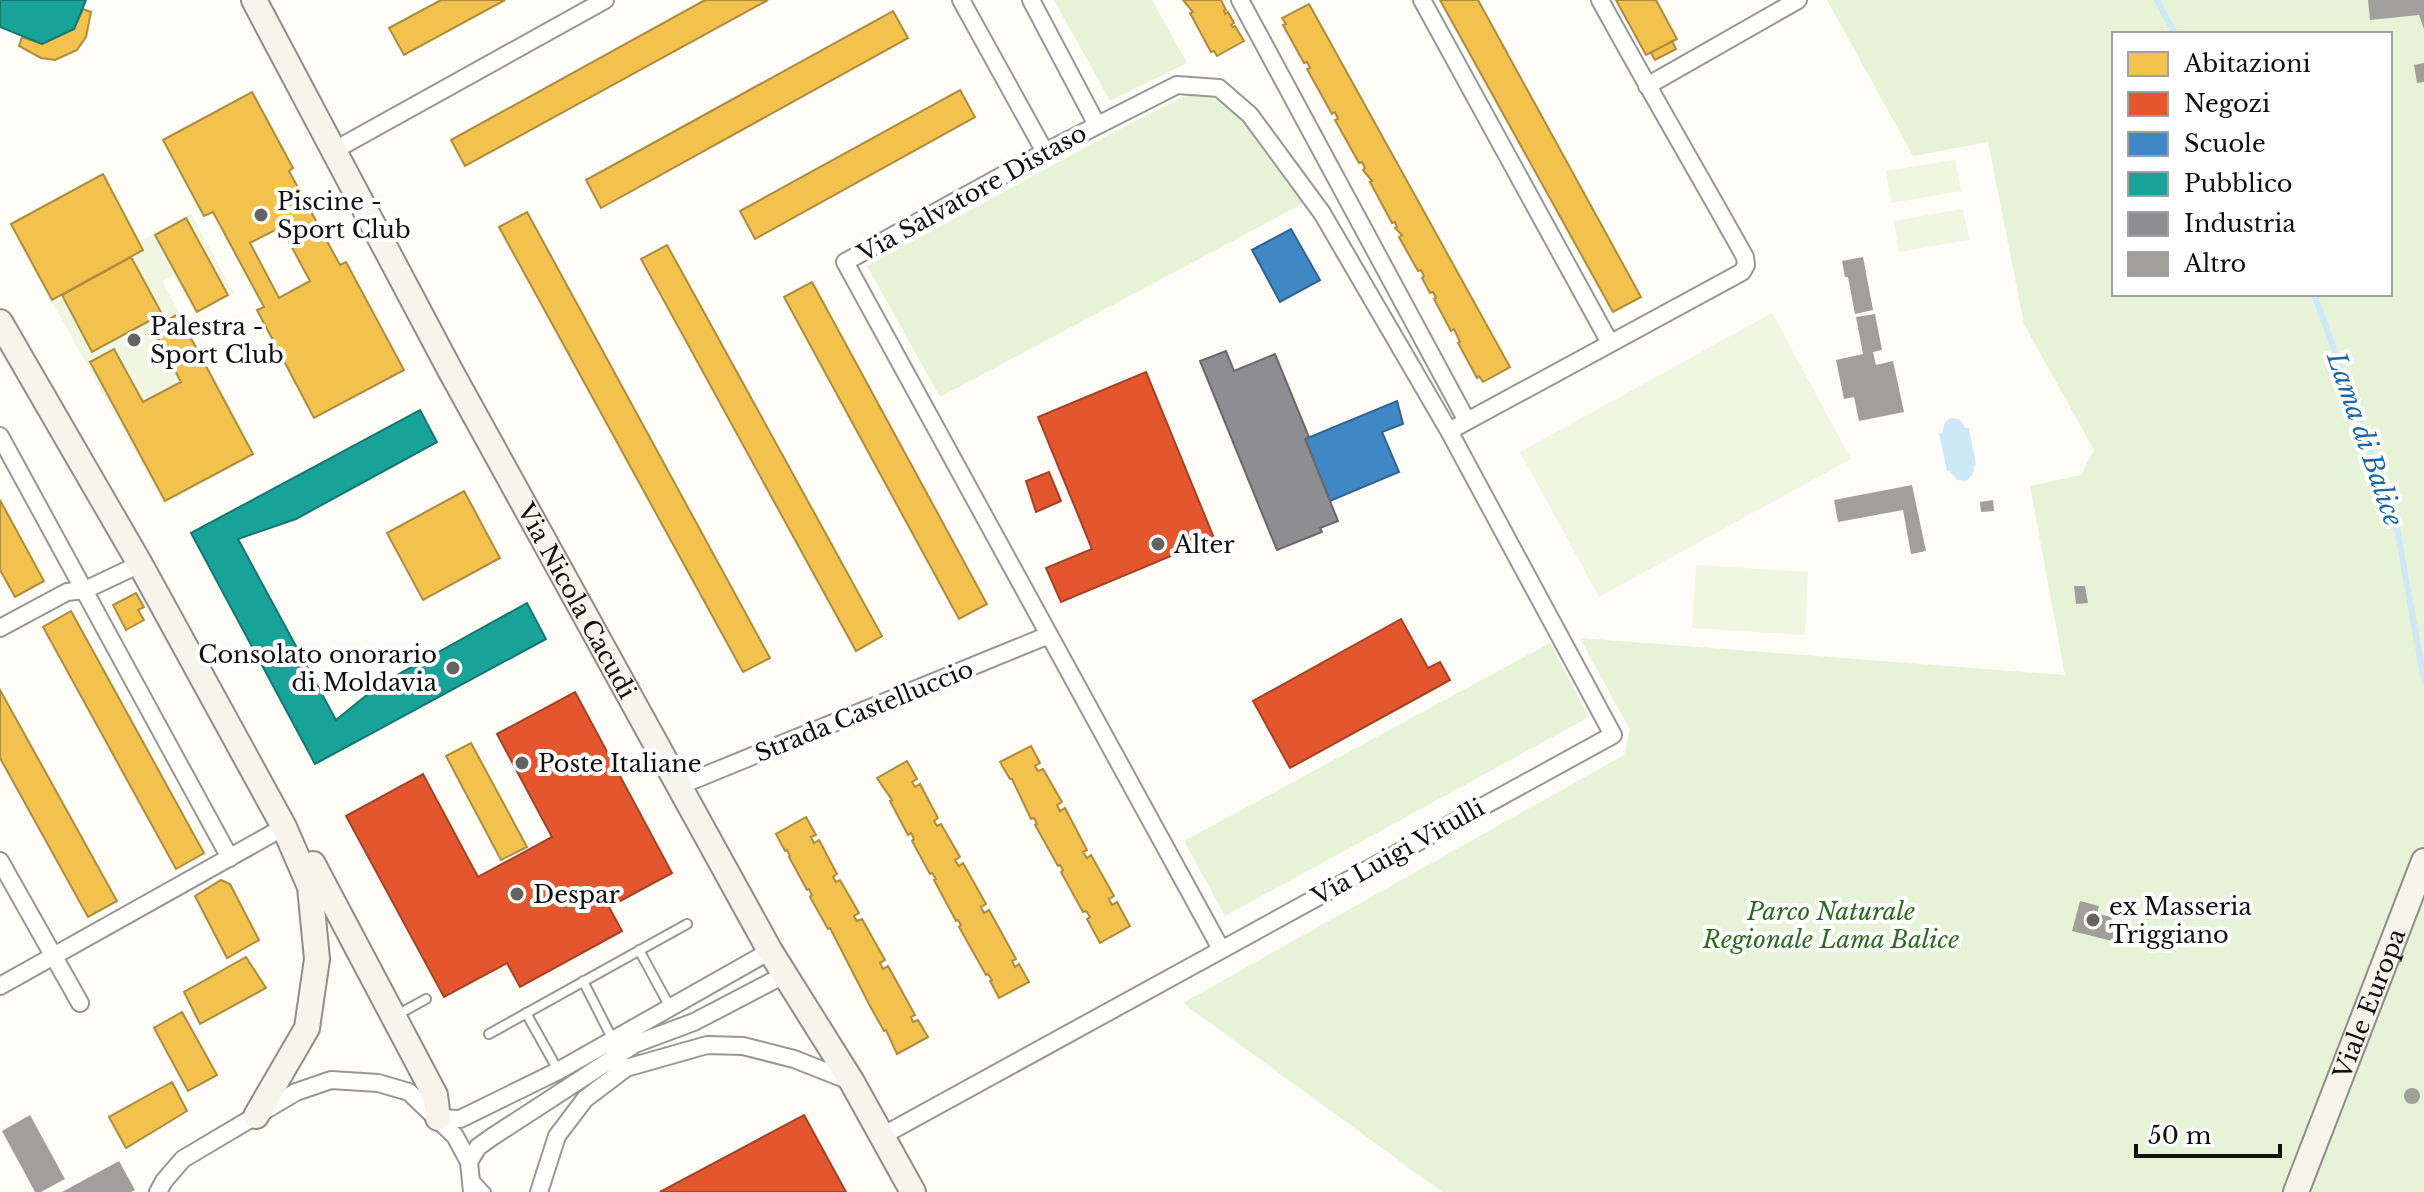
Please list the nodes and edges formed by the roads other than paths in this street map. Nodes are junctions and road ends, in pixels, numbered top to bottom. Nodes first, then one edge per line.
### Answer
1 (254, 0) edge
2 (605, 0) edge
3 (961, 0) edge
4 (1031, 0) edge
5 (1240, 0) edge
6 (1422, 0) edge
7 (1600, 0) edge
8 (1798, 0) edge
9 (1647, 86) junction
10 (1097, 125) junction
11 (333, 151) junction
12 (1045, 152) junction
13 (0, 322) edge
14 (1610, 343) junction
15 (1467, 421) junction
16 (1449, 431) junction
17 (0, 436) edge
18 (140, 564) junction
19 (85, 590) junction
20 (0, 628) edge
21 (1049, 635) junction
22 (679, 786) junction
23 (284, 827) junction
24 (230, 858) junction
25 (0, 861) edge
26 (2424, 861) edge
27 (687, 924) dead end
28 (1221, 949) junction
29 (639, 950) junction
30 (770, 951) junction
31 (54, 957) junction
32 (784, 975) junction
33 (583, 981) junction
34 (0, 986) edge
35 (426, 999) dead end
36 (80, 1003) dead end
37 (671, 1007) junction
38 (526, 1013) junction
39 (393, 1017) junction
40 (489, 1034) dead end
41 (613, 1040) junction
42 (558, 1071) junction
43 (852, 1082) junction
44 (256, 1116) junction
45 (438, 1118) junction
46 (882, 1136) junction
47 (469, 1168) junction
48 (158, 1192) edge
49 (472, 1192) edge
50 (486, 1192) edge
51 (539, 1192) edge
52 (913, 1192) edge
53 (2296, 1192) edge

1 - 11 street, Via Nicola Cacudi
2 - 11 street
3 - 12 street
4 - 10 street
5 - 15 street
6 - 14 street
7 - 9 street
8 - 9 street
9 - 14 street
10 - 12 street, Via Salvatore Distaso
10 - 16 street, Via Salvatore Distaso
11 - 22 street, Via Nicola Cacudi
12 - 21 street, Via Salvatore Distaso
13 - 18 street
14 - 15 street
15 - 16 street
16 - 28 street, Via Luigi Vitulli
17 - 19 street
18 - 19 street
18 - 23 street
19 - 20 street
19 - 24 street
21 - 22 street, Strada Castelluccio
21 - 28 street, Via Salvatore Distaso
22 - 30 street, Via Nicola Cacudi
23 - 24 street
23 - 39 street
23 - 44 street
24 - 31 street
25 - 31 street
26 - 53 street, Viale Europa
27 - 29 lane
28 - 46 street, Via Luigi Vitulli
29 - 33 lane
29 - 37 lane
30 - 32 street, Via Nicola Cacudi
30 - 37 street
31 - 34 street
31 - 36 street
32 - 43 street, Via Nicola Cacudi
32 - 47 street
33 - 38 lane
33 - 41 lane
35 - 39 lane
37 - 41 street
38 - 40 lane
38 - 42 lane
39 - 45 street
41 - 42 street
42 - 45 street
43 - 46 street, Via Nicola Cacudi
43 - 51 street
44 - 45 street
44 - 48 street
45 - 47 street
46 - 52 street, Via Nicola Cacudi
47 - 49 street
47 - 50 lane

